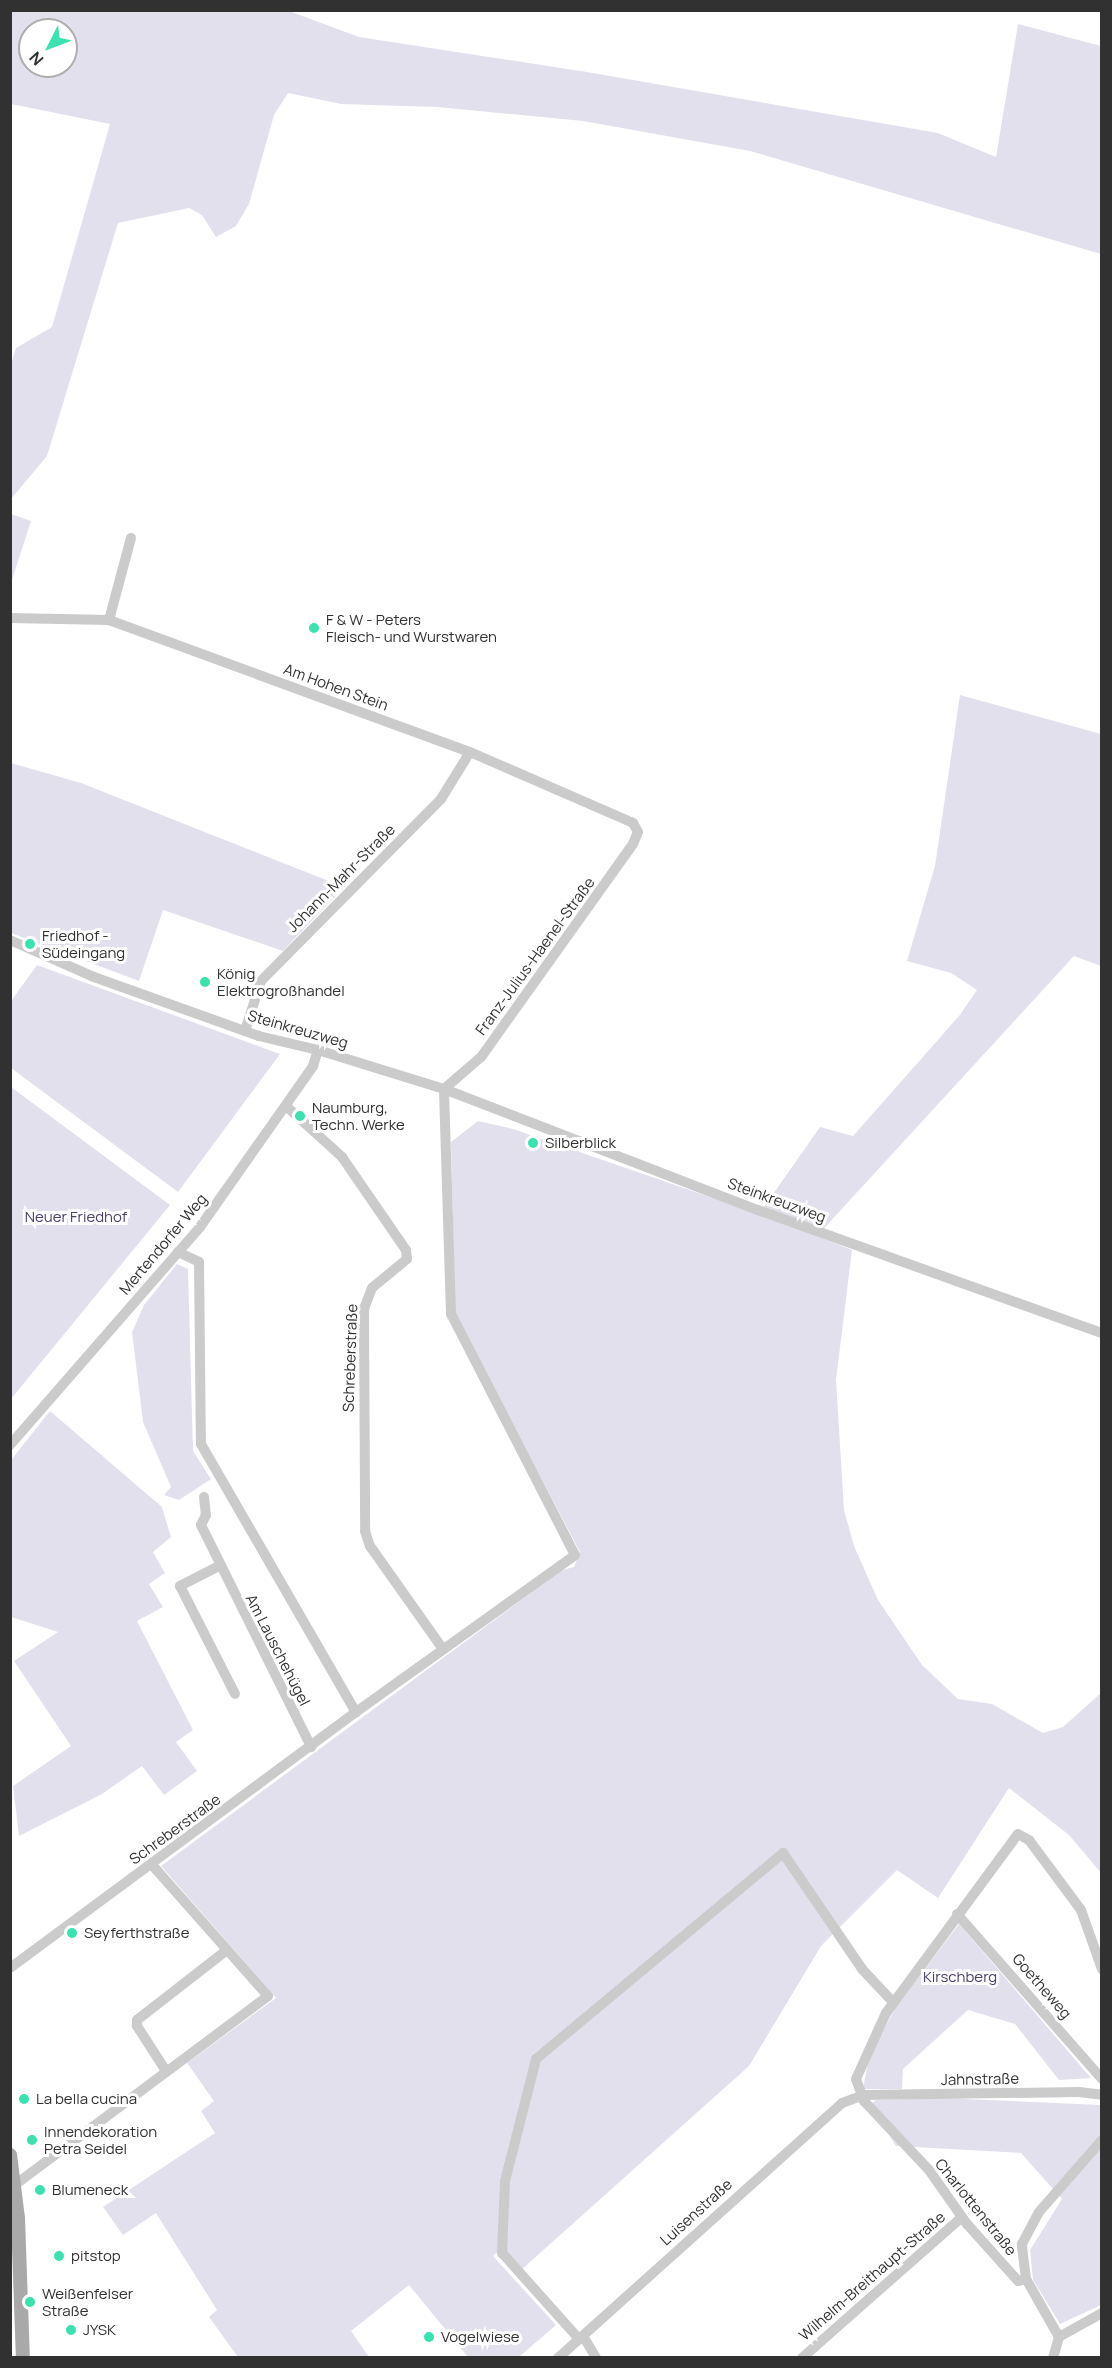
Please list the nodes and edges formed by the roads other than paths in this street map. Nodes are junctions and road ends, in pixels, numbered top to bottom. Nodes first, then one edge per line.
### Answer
1 (131, 538) dead end
2 (10, 618) edge
3 (110, 620) junction
4 (470, 752) junction
5 (638, 832) joint
6 (10, 940) edge
7 (246, 1031) junction
8 (318, 1050) junction
9 (444, 1089) junction
10 (286, 1106) junction
11 (178, 1252) junction
12 (1101, 1333) edge
13 (10, 1445) edge
14 (204, 1497) dead end
15 (219, 1566) junction
16 (443, 1649) junction
17 (236, 1694) dead end
18 (356, 1712) junction
19 (311, 1747) junction
20 (152, 1865) junction
21 (957, 1914) junction
22 (227, 1950) junction
23 (10, 1968) edge
24 (1101, 1969) edge
25 (893, 2002) junction
26 (166, 2071) junction
27 (1101, 2079) edge
28 (860, 2095) junction
29 (1101, 2095) edge
30 (1101, 2140) edge
31 (10, 2155) edge
32 (16, 2184) junction
33 (962, 2217) junction
34 (1026, 2279) junction
35 (1101, 2313) edge
36 (581, 2337) junction
37 (1059, 2337) junction
38 (23, 2358) edge
39 (558, 2358) edge
40 (596, 2358) edge
41 (802, 2358) edge
42 (1053, 2358) edge

1 - 3 street
2 - 3 street, Am Hohen Stein
3 - 4 street, Am Hohen Stein
4 - 5 street, Am Hohen Stein
4 - 7 street, Johann-Mahr-Straße
5 - 9 street, Franz-Julius-Haenel-Straße
6 - 7 street, Steinkreuzweg
7 - 8 street, Steinkreuzweg
8 - 9 street, Steinkreuzweg
8 - 10 street, Mertendorfer Weg
9 - 12 street, Steinkreuzweg
9 - 16 street, Schreberstraße
10 - 11 street, Mertendorfer Weg
10 - 16 street, Schreberstraße
11 - 13 street, Mertendorfer Weg
11 - 18 street
14 - 15 street, Am Lauschehügel
15 - 17 street
15 - 19 street, Am Lauschehügel
16 - 18 street, Schreberstraße
18 - 19 street, Schreberstraße
19 - 20 street, Schreberstraße
20 - 22 street
20 - 23 street, Schreberstraße
21 - 24 street
21 - 25 street
21 - 27 street, Goetheweg
22 - 26 street
22 - 26 street
25 - 28 street
25 - 36 street
26 - 32 street
28 - 29 street, Jahnstraße
28 - 33 street, Charlottenstraße
28 - 36 street, Luisenstraße
30 - 34 street
31 - 32 main road
32 - 38 main road
33 - 34 street, Charlottenstraße
33 - 41 street, Wilhelm-Breithaupt-Straße
34 - 37 street, Charlottenstraße
35 - 37 street
36 - 39 street, Luisenstraße
36 - 40 street
37 - 42 street

